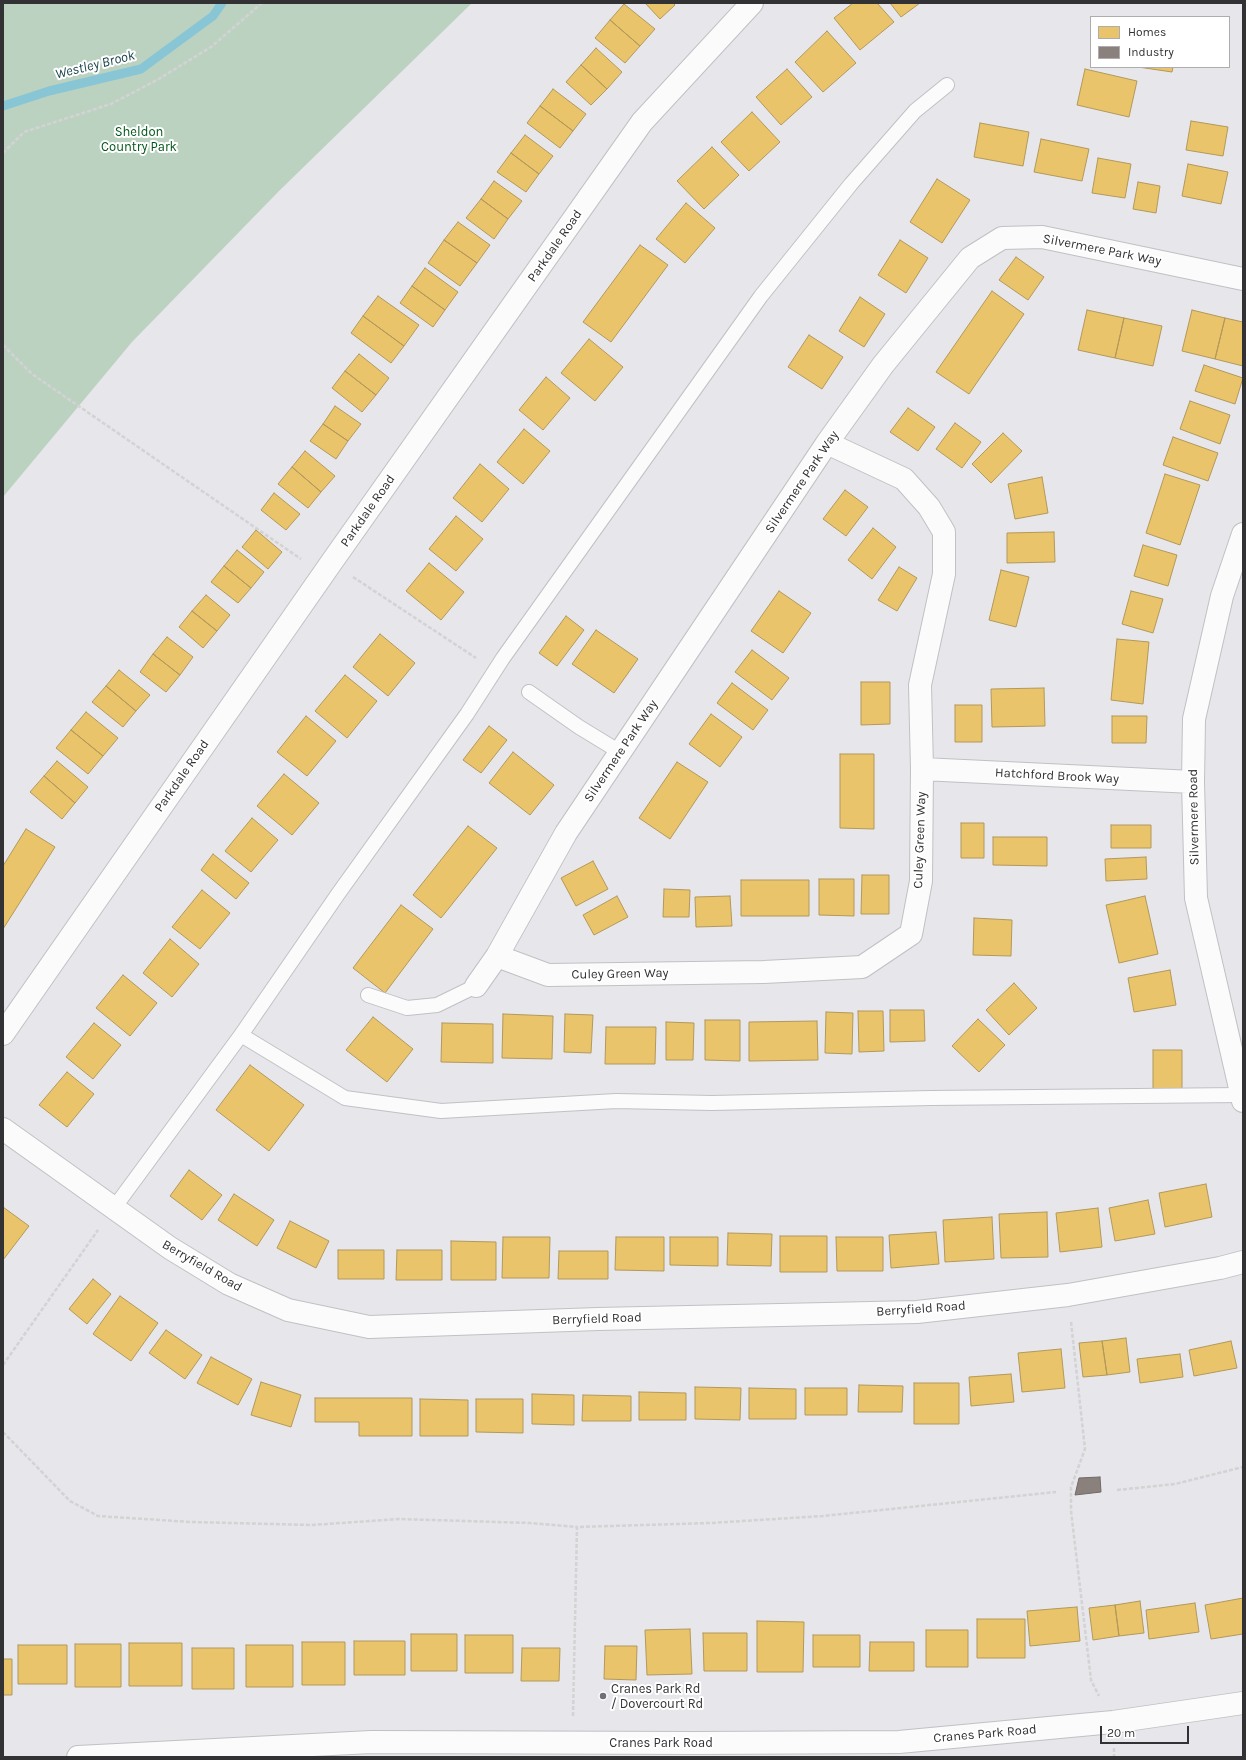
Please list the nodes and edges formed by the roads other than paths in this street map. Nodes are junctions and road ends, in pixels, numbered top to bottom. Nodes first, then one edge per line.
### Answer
1 (752, 3) edge
2 (947, 84) dead end
3 (1243, 279) edge
4 (827, 443) junction
5 (1243, 534) edge
6 (529, 692) dead end
7 (620, 752) junction
8 (922, 770) junction
9 (1193, 782) junction
10 (497, 956) junction
11 (476, 986) joint
12 (368, 995) dead end
13 (3, 1034) edge
14 (241, 1035) junction
15 (1242, 1098) edge
16 (3, 1129) edge
17 (114, 1208) junction
18 (1243, 1262) edge
19 (1243, 1703) edge
20 (78, 1757) edge

1 - 13 street, Parkdale Road
2 - 14 lane
3 - 4 street, Silvermere Park Way
4 - 7 street, Silvermere Park Way
4 - 8 street, Culey Green Way
5 - 9 street, Silvermere Road
6 - 7 lane
7 - 10 street, Silvermere Park Way
8 - 9 street, Hatchford Brook Way
8 - 10 street, Culey Green Way
9 - 15 street, Silvermere Road
10 - 11 street
11 - 12 lane
14 - 15 lane
14 - 17 lane
16 - 17 street, Berryfield Road
17 - 18 street, Berryfield Road
19 - 20 street, Cranes Park Road

